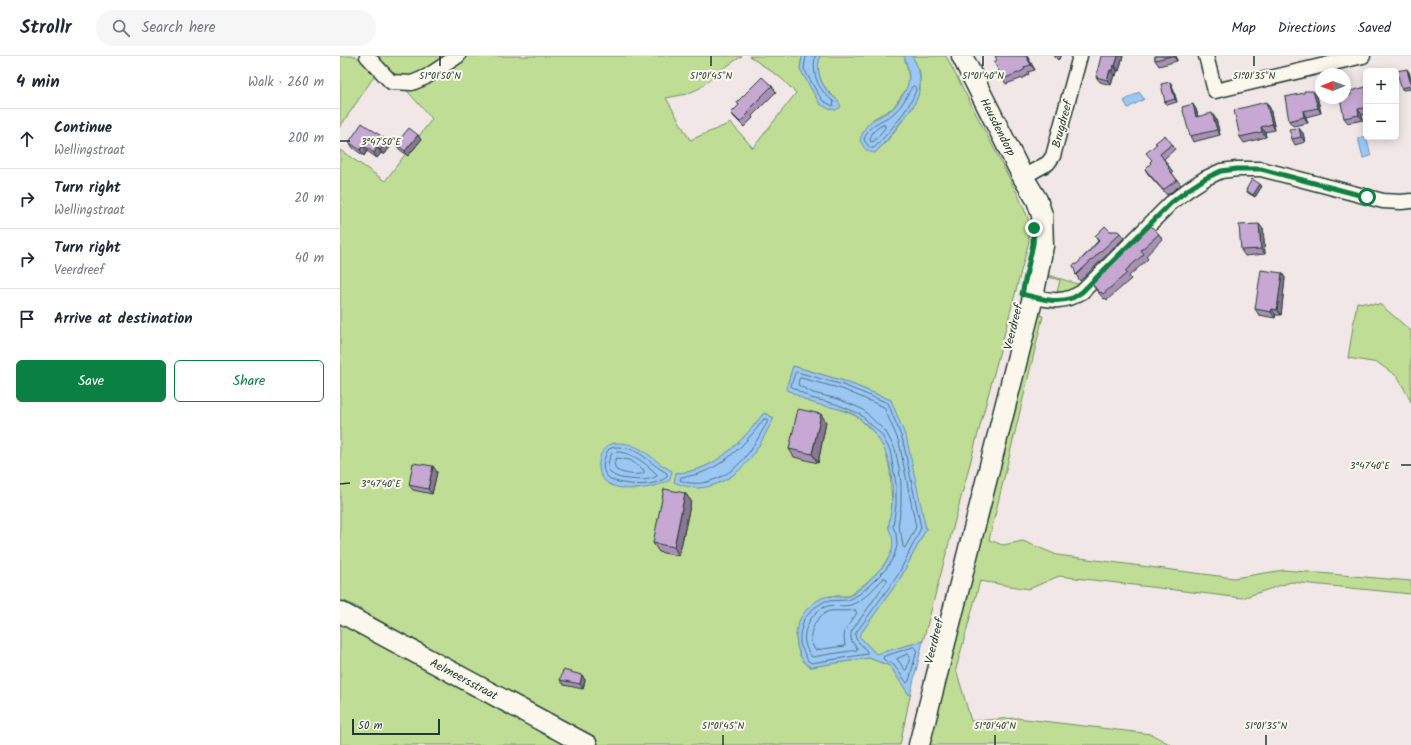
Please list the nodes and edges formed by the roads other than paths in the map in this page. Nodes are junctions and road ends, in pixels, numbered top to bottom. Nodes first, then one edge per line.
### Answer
1 (367, 56) edge
2 (458, 56) edge
3 (962, 56) edge
4 (1080, 56) edge
5 (1206, 56) edge
6 (1363, 56) edge
7 (1023, 177) junction
8 (1411, 201) edge
9 (1027, 295) junction
10 (962, 553) junction
11 (340, 612) edge
12 (587, 745) edge
13 (908, 745) edge
14 (919, 745) edge

1 - 2 street
3 - 7 main road, Heusdendorp
4 - 7 street, Brugdreef
5 - 6 street
7 - 9 main road, Veerdreef
8 - 9 street
9 - 10 main road, Veerdreef
10 - 13 main road, Veerdreef
10 - 14 main road, Veerdreef
11 - 12 main road, Aelmeersstraat

